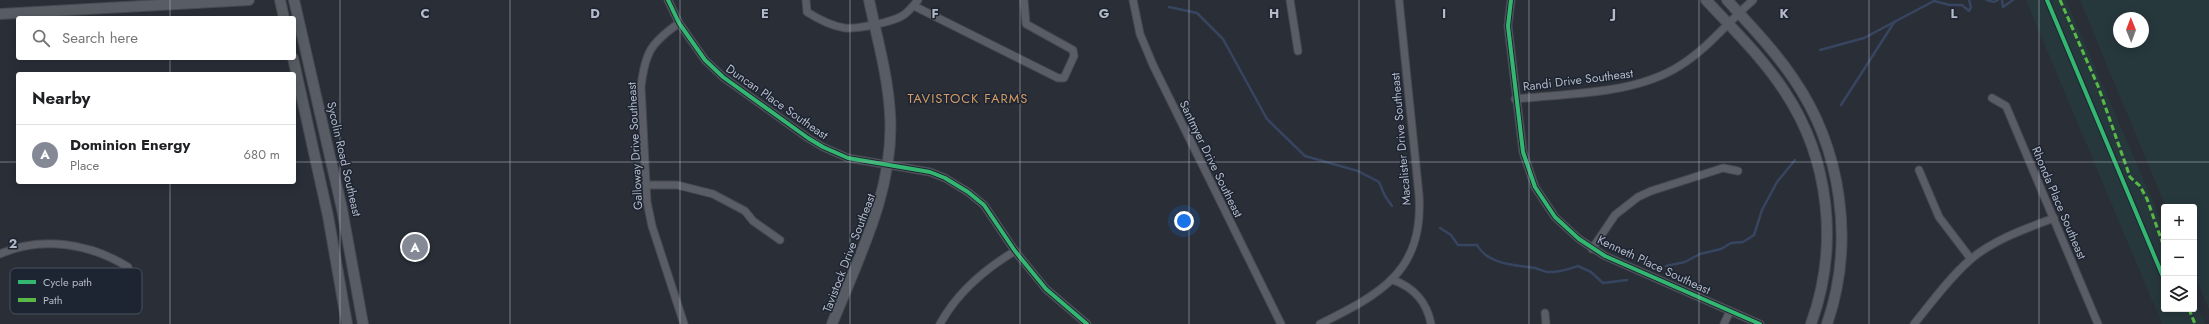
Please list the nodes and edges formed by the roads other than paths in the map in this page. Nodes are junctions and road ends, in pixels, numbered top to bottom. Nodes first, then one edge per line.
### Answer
1 (249, 0) edge
2 (280, 0) edge
3 (294, 0) edge
4 (668, 0) edge
5 (806, 0) edge
6 (869, 0) edge
7 (1024, 0) edge
8 (1133, 0) edge
9 (1290, 0) edge
10 (1399, 0) edge
11 (1510, 0) edge
12 (1706, 0) edge
13 (1726, 0) edge
14 (1753, 0) edge
15 (916, 3) edge
16 (1739, 13) junction
17 (0, 14) edge
18 (284, 16) edge
19 (679, 23) junction
20 (874, 24) junction
21 (1728, 24) junction
22 (1298, 51) dead end
23 (293, 60) edge
24 (1992, 98) dead end
25 (1516, 99) junction
26 (887, 166) junction
27 (1919, 170) dead end
28 (1738, 171) dead end
29 (646, 186) junction
30 (2054, 218) junction
31 (780, 240) dead end
32 (1592, 248) junction
33 (1015, 252) junction
34 (0, 254) edge
35 (1971, 260) junction
36 (128, 267) dead end
37 (1393, 280) junction
38 (1730, 311) junction
39 (1545, 313) dead end
40 (347, 324) edge
41 (363, 324) edge
42 (684, 324) edge
43 (832, 324) edge
44 (940, 324) edge
45 (1087, 324) edge
46 (1281, 324) edge
47 (1320, 324) edge
48 (1431, 324) edge
49 (1546, 324) edge
50 (1724, 324) edge
51 (1760, 324) edge
52 (1811, 324) edge
53 (1827, 324) edge
54 (1914, 324) edge
55 (2098, 324) edge

1 - 17 street
2 - 18 street
3 - 41 street, Sycolin Road Southeast
4 - 19 street, Duncan Place Southeast
5 - 20 street
6 - 20 street, Tavistock Drive Southeast
7 - 15 street
8 - 46 street, Santmyer Drive Southeast
9 - 22 street
10 - 37 street, Macalister Drive Southeast
11 - 25 street, Kenneth Place Southeast
12 - 21 street
13 - 16 street
14 - 16 street, Randi Drive Southeast
15 - 20 street
16 - 21 street, Randi Drive Southeast
16 - 53 street
19 - 26 street, Duncan Place Southeast
19 - 29 street, Galloway Drive Southeast
20 - 26 street, Tavistock Drive Southeast
21 - 25 street, Randi Drive Southeast
21 - 52 street
23 - 40 street
24 - 30 street, Rhonda Place Southeast
25 - 32 street, Kenneth Place Southeast
26 - 33 street, Duncan Place Southeast
26 - 43 street, Tavistock Drive Southeast
27 - 35 street
28 - 32 street
29 - 31 street
29 - 42 street, Galloway Drive Southeast
30 - 35 street
30 - 55 street, Rhonda Place Southeast
32 - 38 street, Kenneth Place Southeast
33 - 44 street
33 - 45 street, Duncan Place Southeast
34 - 36 street
35 - 54 street
37 - 47 street, Macalister Drive Southeast
37 - 48 street
38 - 50 street
38 - 51 street, Kenneth Place Southeast
39 - 49 street

